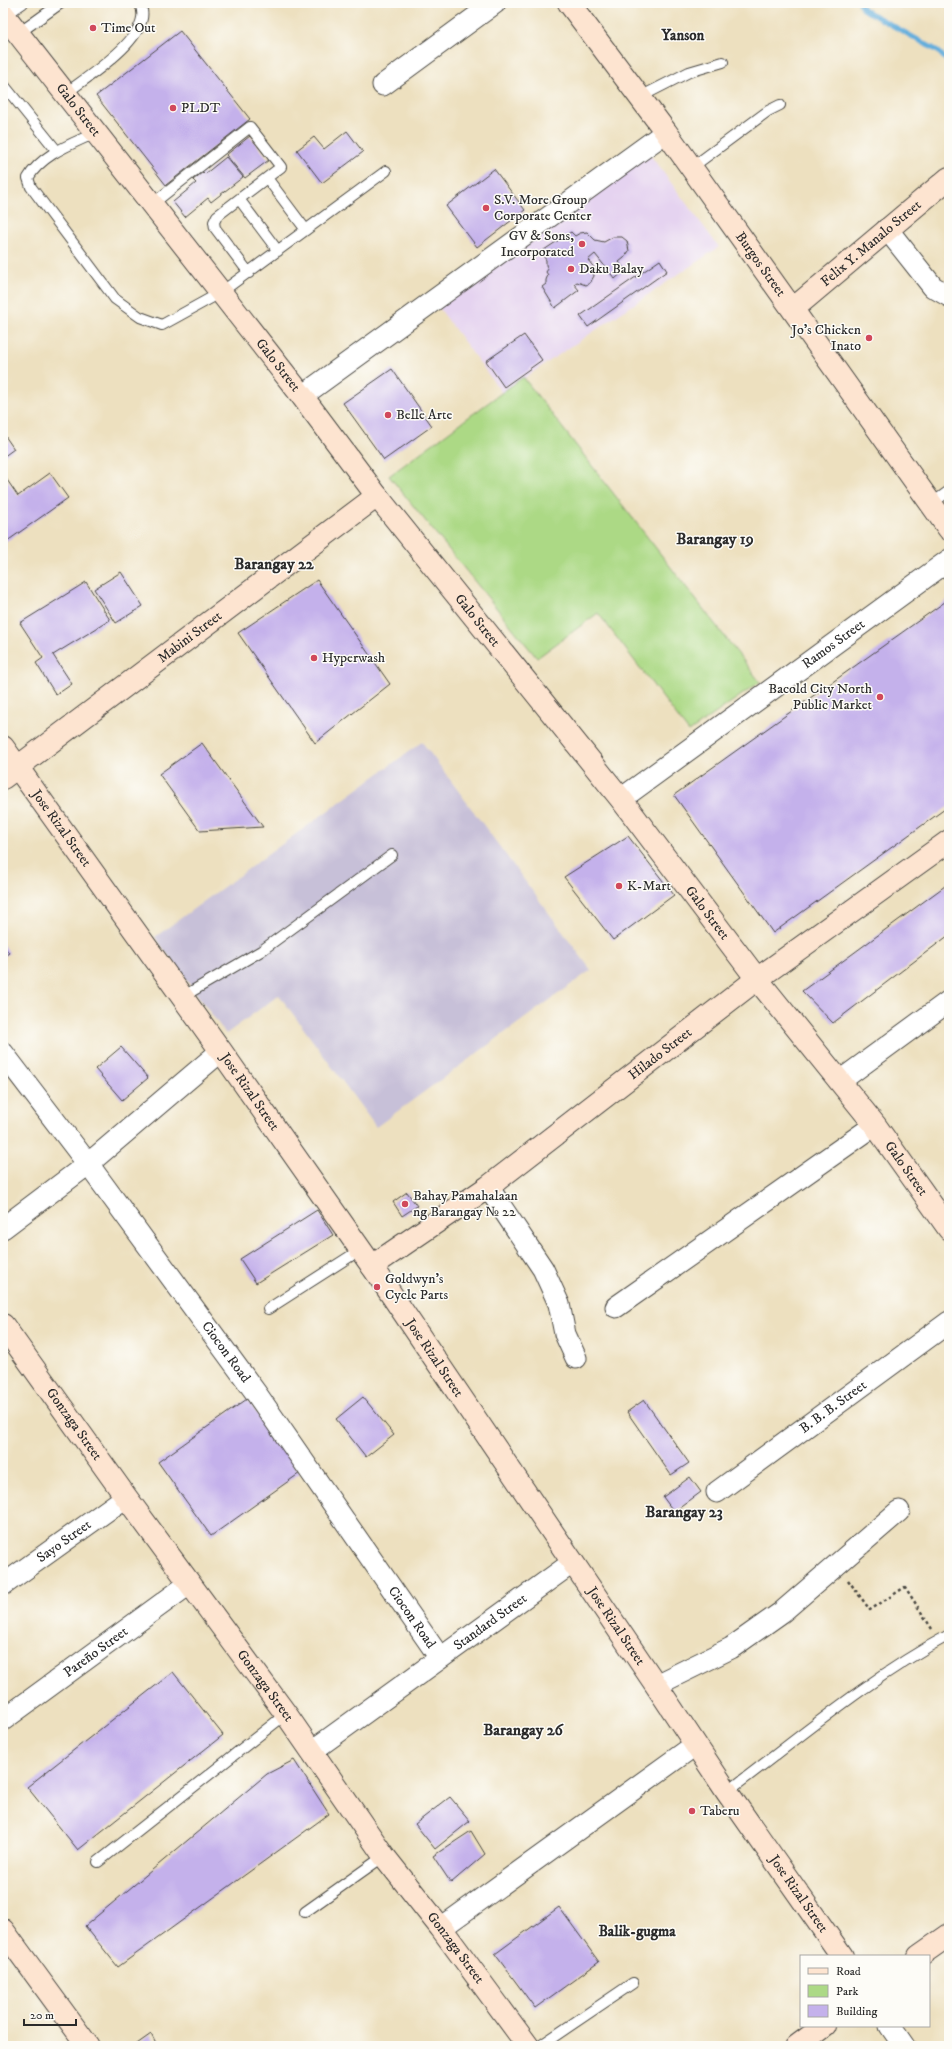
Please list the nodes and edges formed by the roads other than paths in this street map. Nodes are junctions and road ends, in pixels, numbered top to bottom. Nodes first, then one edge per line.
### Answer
1 (23, 3) edge
2 (61, 3) edge
3 (139, 3) edge
4 (495, 3) edge
5 (569, 3) edge
6 (4, 15) edge
7 (19, 34) junction
8 (723, 62) dead end
9 (3, 84) edge
10 (383, 85) dead end
11 (65, 94) junction
12 (640, 97) junction
13 (780, 105) dead end
14 (666, 132) junction
15 (95, 133) junction
16 (57, 151) junction
17 (691, 168) junction
18 (386, 171) dead end
19 (267, 178) junction
20 (949, 178) edge
21 (239, 199) junction
22 (151, 205) junction
23 (887, 229) junction
24 (306, 230) junction
25 (278, 250) junction
26 (249, 273) junction
27 (220, 293) junction
28 (949, 296) edge
29 (793, 309) junction
30 (302, 396) junction
31 (949, 491) edge
32 (377, 496) junction
33 (931, 504) junction
34 (949, 529) edge
35 (949, 560) edge
36 (3, 748) edge
37 (10, 773) edge
38 (621, 799) junction
39 (949, 841) edge
40 (392, 855) dead end
41 (757, 979) junction
42 (182, 997) junction
43 (949, 1001) edge
44 (221, 1051) junction
45 (3, 1053) edge
46 (840, 1081) junction
47 (875, 1125) junction
48 (88, 1164) junction
49 (488, 1187) junction
50 (3, 1228) edge
51 (949, 1229) edge
52 (366, 1258) junction
53 (616, 1308) dead end
54 (268, 1309) dead end
55 (949, 1322) edge
56 (4, 1330) edge
57 (576, 1358) dead end
58 (718, 1492) dead end
59 (126, 1497) junction
60 (899, 1511) dead end
61 (572, 1563) junction
62 (189, 1584) junction
63 (3, 1586) edge
64 (949, 1635) edge
65 (440, 1658) junction
66 (656, 1685) junction
67 (286, 1714) junction
68 (3, 1720) edge
69 (695, 1745) junction
70 (312, 1751) junction
71 (727, 1792) junction
72 (384, 1856) junction
73 (98, 1862) dead end
74 (306, 1912) dead end
75 (441, 1928) junction
76 (3, 1930) edge
77 (949, 1935) edge
78 (841, 1955) edge
79 (921, 1955) edge
80 (633, 1983) dead end
81 (823, 2027) edge
82 (891, 2027) edge
83 (88, 2046) edge
84 (528, 2046) edge
85 (540, 2046) edge
86 (797, 2046) edge
87 (904, 2046) edge

1 - 6 lane
2 - 7 lane
3 - 11 lane
4 - 10 street
5 - 12 street, Burgos Street
6 - 7 street, Galo Street
7 - 11 street, Galo Street
8 - 12 lane
9 - 16 lane
11 - 15 street, Galo Street
12 - 14 street, Burgos Street
13 - 17 lane
14 - 17 street, Burgos Street
14 - 30 street
15 - 16 lane
15 - 22 street, Galo Street
16 - 27 lane
17 - 29 street, Burgos Street
18 - 24 lane
19 - 21 lane
19 - 22 lane
19 - 24 lane
20 - 23 street, Felix Y. Manalo Street
21 - 25 lane
21 - 26 lane
22 - 27 street, Galo Street
23 - 28 street
23 - 29 street, Felix Y. Manalo Street
24 - 25 lane
25 - 26 lane
26 - 27 lane
27 - 30 street, Galo Street
29 - 33 street, Burgos Street
30 - 32 street, Galo Street
31 - 33 lane
32 - 37 street, Mabini Street
32 - 38 street, Galo Street
33 - 34 street, Burgos Street
35 - 38 street, Ramos Street
36 - 37 street, Jose Rizal Street
37 - 42 street, Jose Rizal Street
38 - 41 street, Galo Street
39 - 41 street, Hilado Street
40 - 42 lane
41 - 46 street, Galo Street
41 - 49 street, Hilado Street
42 - 44 street, Jose Rizal Street
43 - 46 street
44 - 48 street
44 - 52 street, Jose Rizal Street
45 - 48 street, Ciocon Road
46 - 47 street, Galo Street
47 - 51 street, Galo Street
47 - 53 street
48 - 50 street
48 - 65 street, Ciocon Road
49 - 52 street, Hilado Street
49 - 57 street
52 - 54 lane
52 - 61 street, Jose Rizal Street
55 - 58 street, B. B. B. Street
56 - 59 street, Gonzaga Street
59 - 62 street, Gonzaga Street
59 - 63 street, Sayo Street
60 - 66 street
61 - 65 street, Standard Street
61 - 66 street, Jose Rizal Street
62 - 67 street, Gonzaga Street
62 - 68 street, Pareño Street
64 - 71 lane
65 - 70 street, Standard Street
66 - 69 street, Jose Rizal Street
67 - 70 street, Gonzaga Street
67 - 73 lane
69 - 71 street, Jose Rizal Street
69 - 75 street
70 - 72 street, Gonzaga Street
71 - 78 street, Jose Rizal Street
72 - 74 lane
72 - 75 street, Gonzaga Street
75 - 84 street, Gonzaga Street
76 - 83 street
77 - 79 street
80 - 85 lane
81 - 86 street
82 - 87 street

